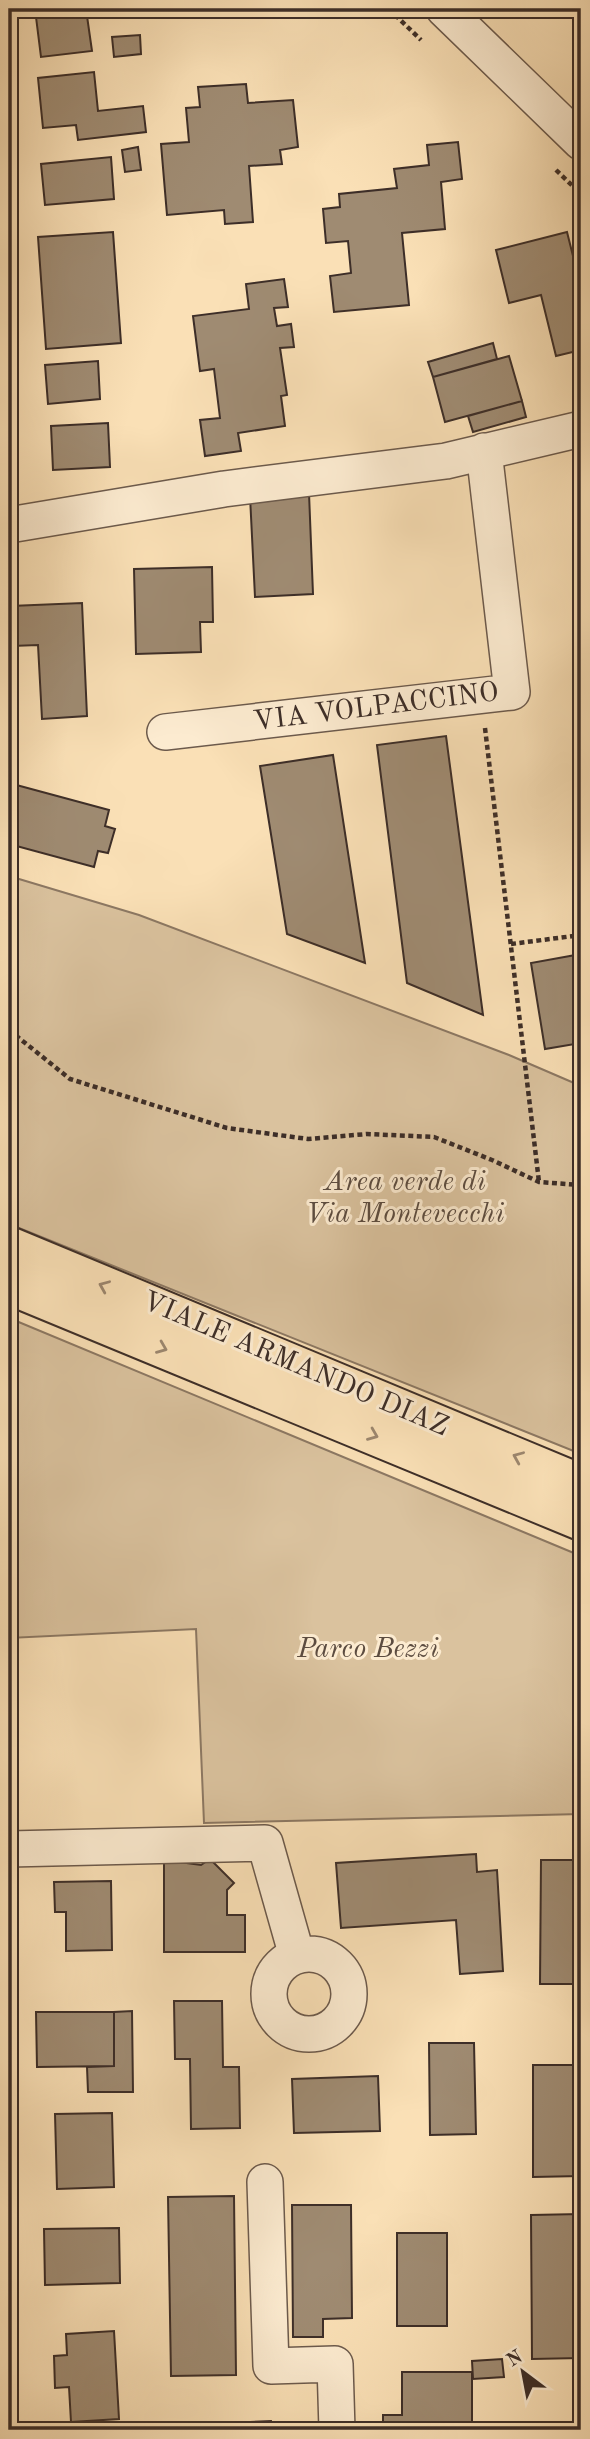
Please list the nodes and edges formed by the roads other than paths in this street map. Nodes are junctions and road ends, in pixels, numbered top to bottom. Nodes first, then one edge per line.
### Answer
1 (444, 9) edge
2 (581, 142) edge
3 (581, 429) edge
4 (484, 452) junction
5 (9, 515) edge
6 (165, 732) dead end
7 (9, 1246) edge
8 (9, 1285) edge
9 (581, 1484) edge
10 (581, 1521) edge
11 (9, 1849) edge
12 (296, 1956) dead end
13 (265, 2182) dead end
14 (337, 2430) edge

1 - 2 street
3 - 4 street
4 - 5 street
4 - 6 street, VIA VOLPACCINO
9 -> 7 main road, VIALE ARMANDO DIAZ
8 -> 10 main road, VIALE ARMANDO DIAZ
11 - 12 street
13 - 14 street

